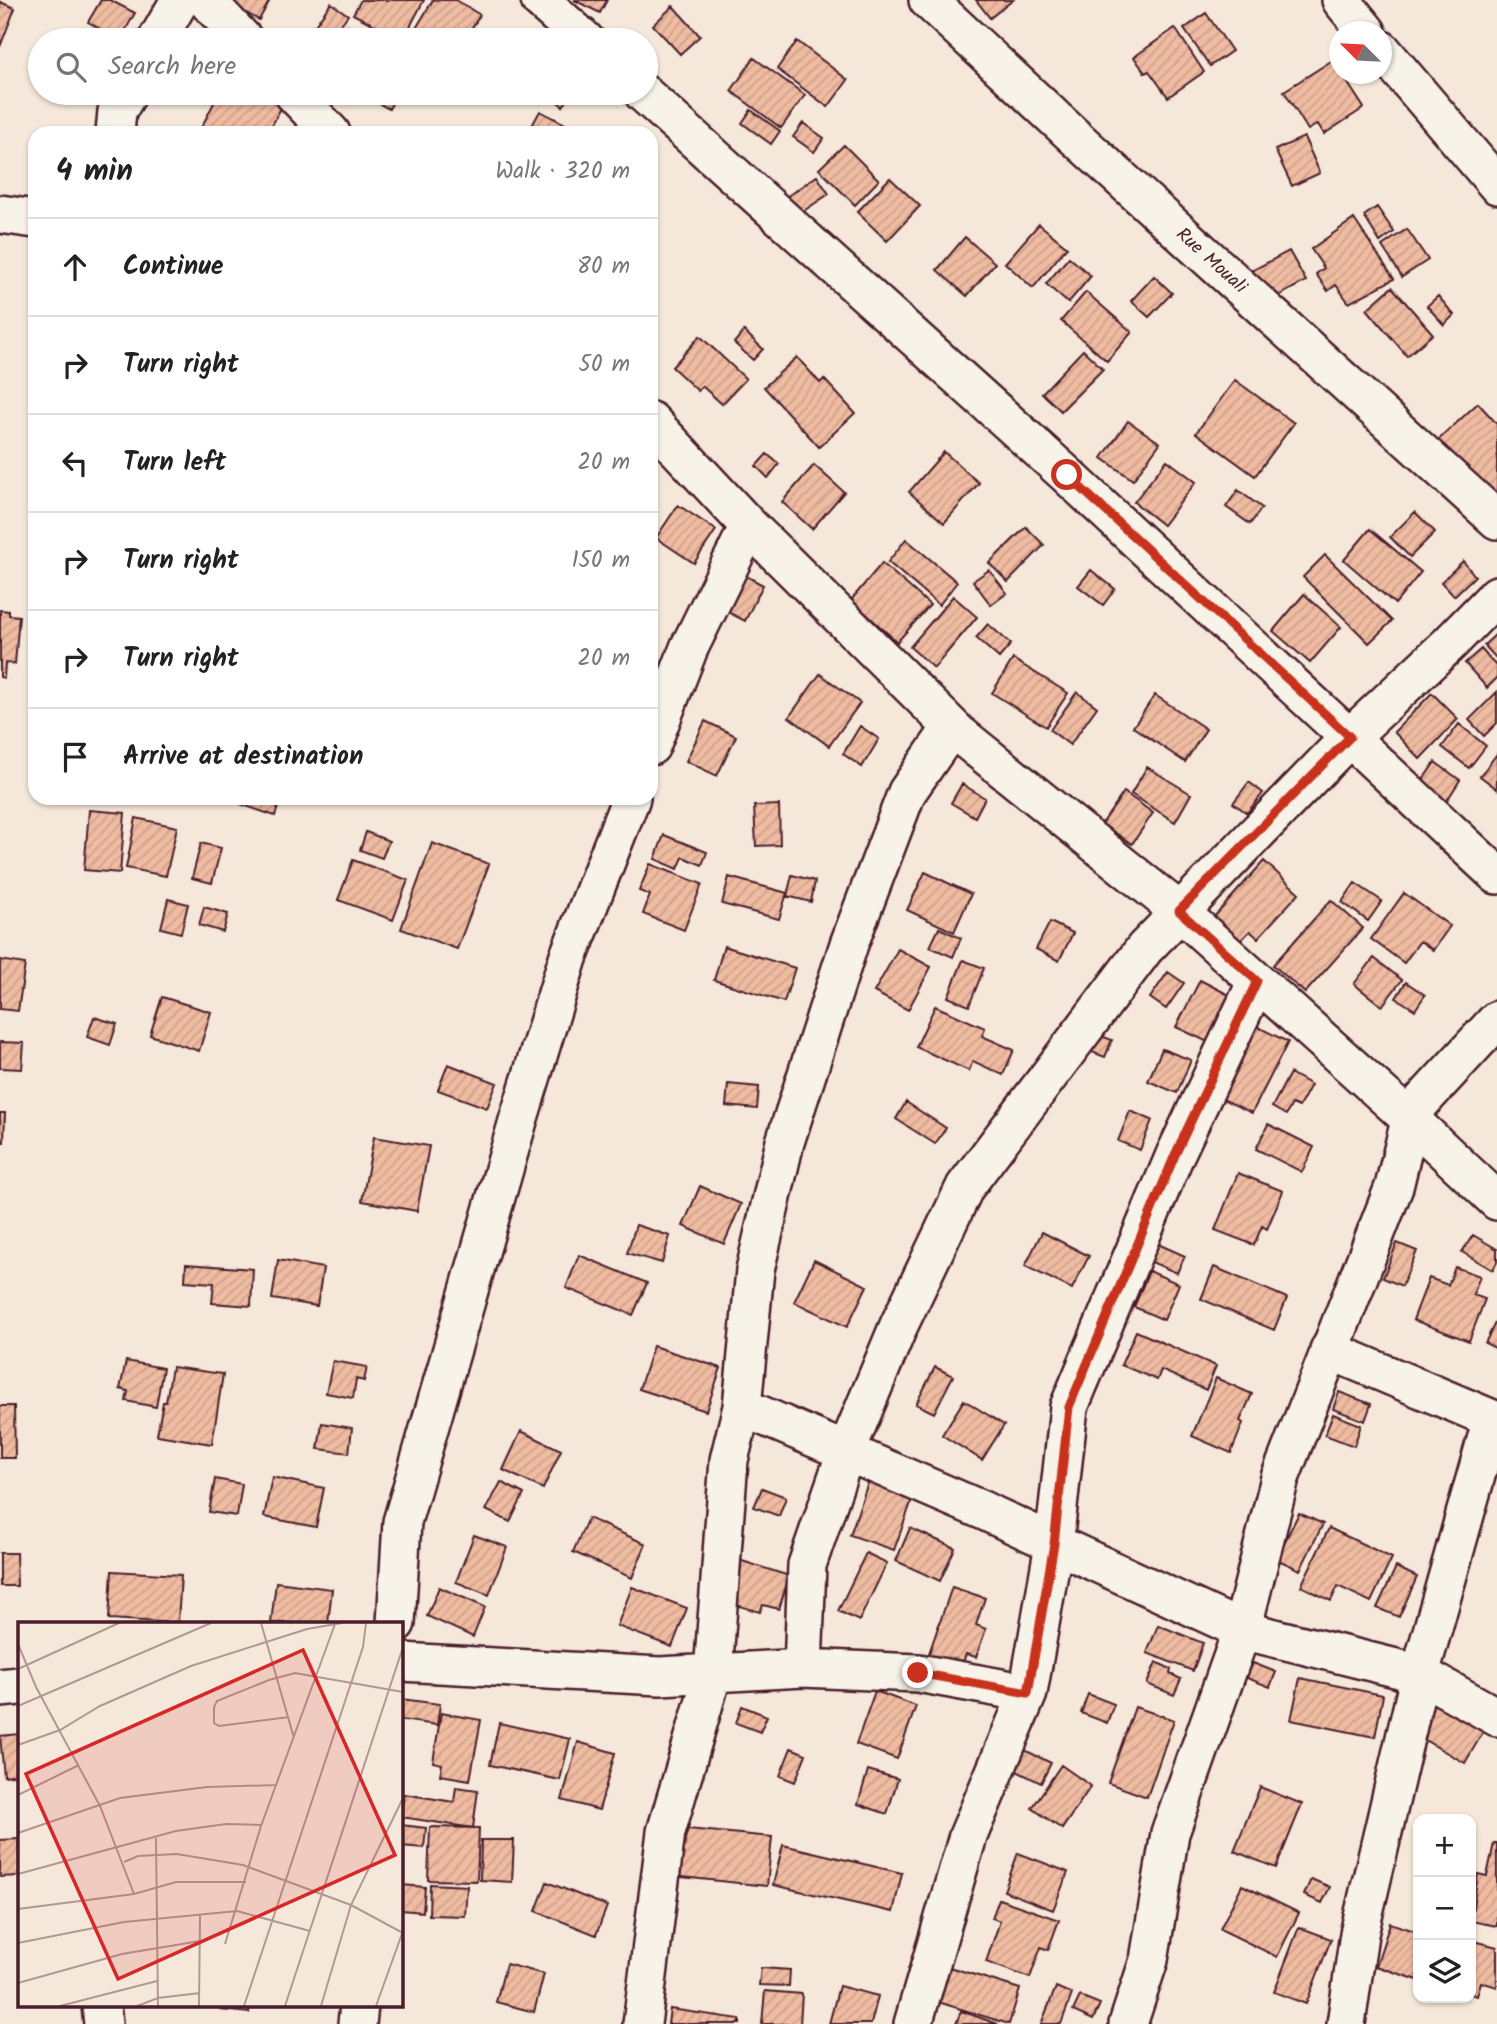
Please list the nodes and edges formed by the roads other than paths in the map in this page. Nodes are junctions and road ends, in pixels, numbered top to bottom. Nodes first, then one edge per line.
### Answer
1 (180, 0) edge
2 (206, 0) edge
3 (540, 0) edge
4 (928, 0) edge
5 (1341, 0) edge
6 (1358, 21) edge
7 (164, 28) edge
8 (233, 28) edge
9 (572, 28) edge
10 (1392, 63) edge
11 (121, 105) edge
12 (304, 105) edge
13 (656, 105) edge
14 (116, 126) edge
15 (324, 126) edge
16 (1497, 185) edge
17 (0, 214) edge
18 (28, 218) edge
19 (658, 428) edge
20 (1497, 520) edge
21 (749, 526) junction
22 (1497, 595) edge
23 (952, 727) junction
24 (658, 728) edge
25 (1350, 737) junction
26 (628, 805) edge
27 (1497, 875) edge
28 (1179, 911) junction
29 (1257, 981) junction
30 (1497, 1020) edge
31 (1410, 1119) junction
32 (1497, 1201) edge
33 (1329, 1350) junction
34 (742, 1407) junction
35 (1494, 1420) edge
36 (846, 1452) junction
37 (1054, 1544) junction
38 (397, 1622) edge
39 (1242, 1630) junction
40 (402, 1662) edge
41 (803, 1668) junction
42 (713, 1673) junction
43 (1420, 1674) junction
44 (18, 1686) edge
45 (0, 1688) edge
46 (1028, 1693) junction
47 (1497, 1717) edge
48 (642, 2024) edge
49 (913, 2024) edge
50 (1128, 2024) edge
51 (1346, 2024) edge

1 - 7 street
2 - 8 street
3 - 9 street
4 - 20 street, Rue Mouali
5 - 6 street
10 - 16 street
11 - 14 street
12 - 15 street
13 - 25 street
17 - 18 street
19 - 21 street
21 - 23 street
21 - 24 street
22 - 25 street
23 - 28 street
23 - 34 street
25 - 27 street
25 - 28 street
26 - 38 street
28 - 29 street
28 - 36 street
29 - 31 street
29 - 37 street
30 - 31 street
31 - 32 street
31 - 33 street
33 - 35 street
33 - 39 street
34 - 36 street
34 - 42 street
35 - 43 street
36 - 37 street
36 - 41 street
37 - 39 street
37 - 46 street
39 - 43 street
39 - 50 street
40 - 42 street
41 - 42 street
41 - 46 street
42 - 48 street
43 - 47 street
43 - 51 street
44 - 45 street
46 - 49 street

